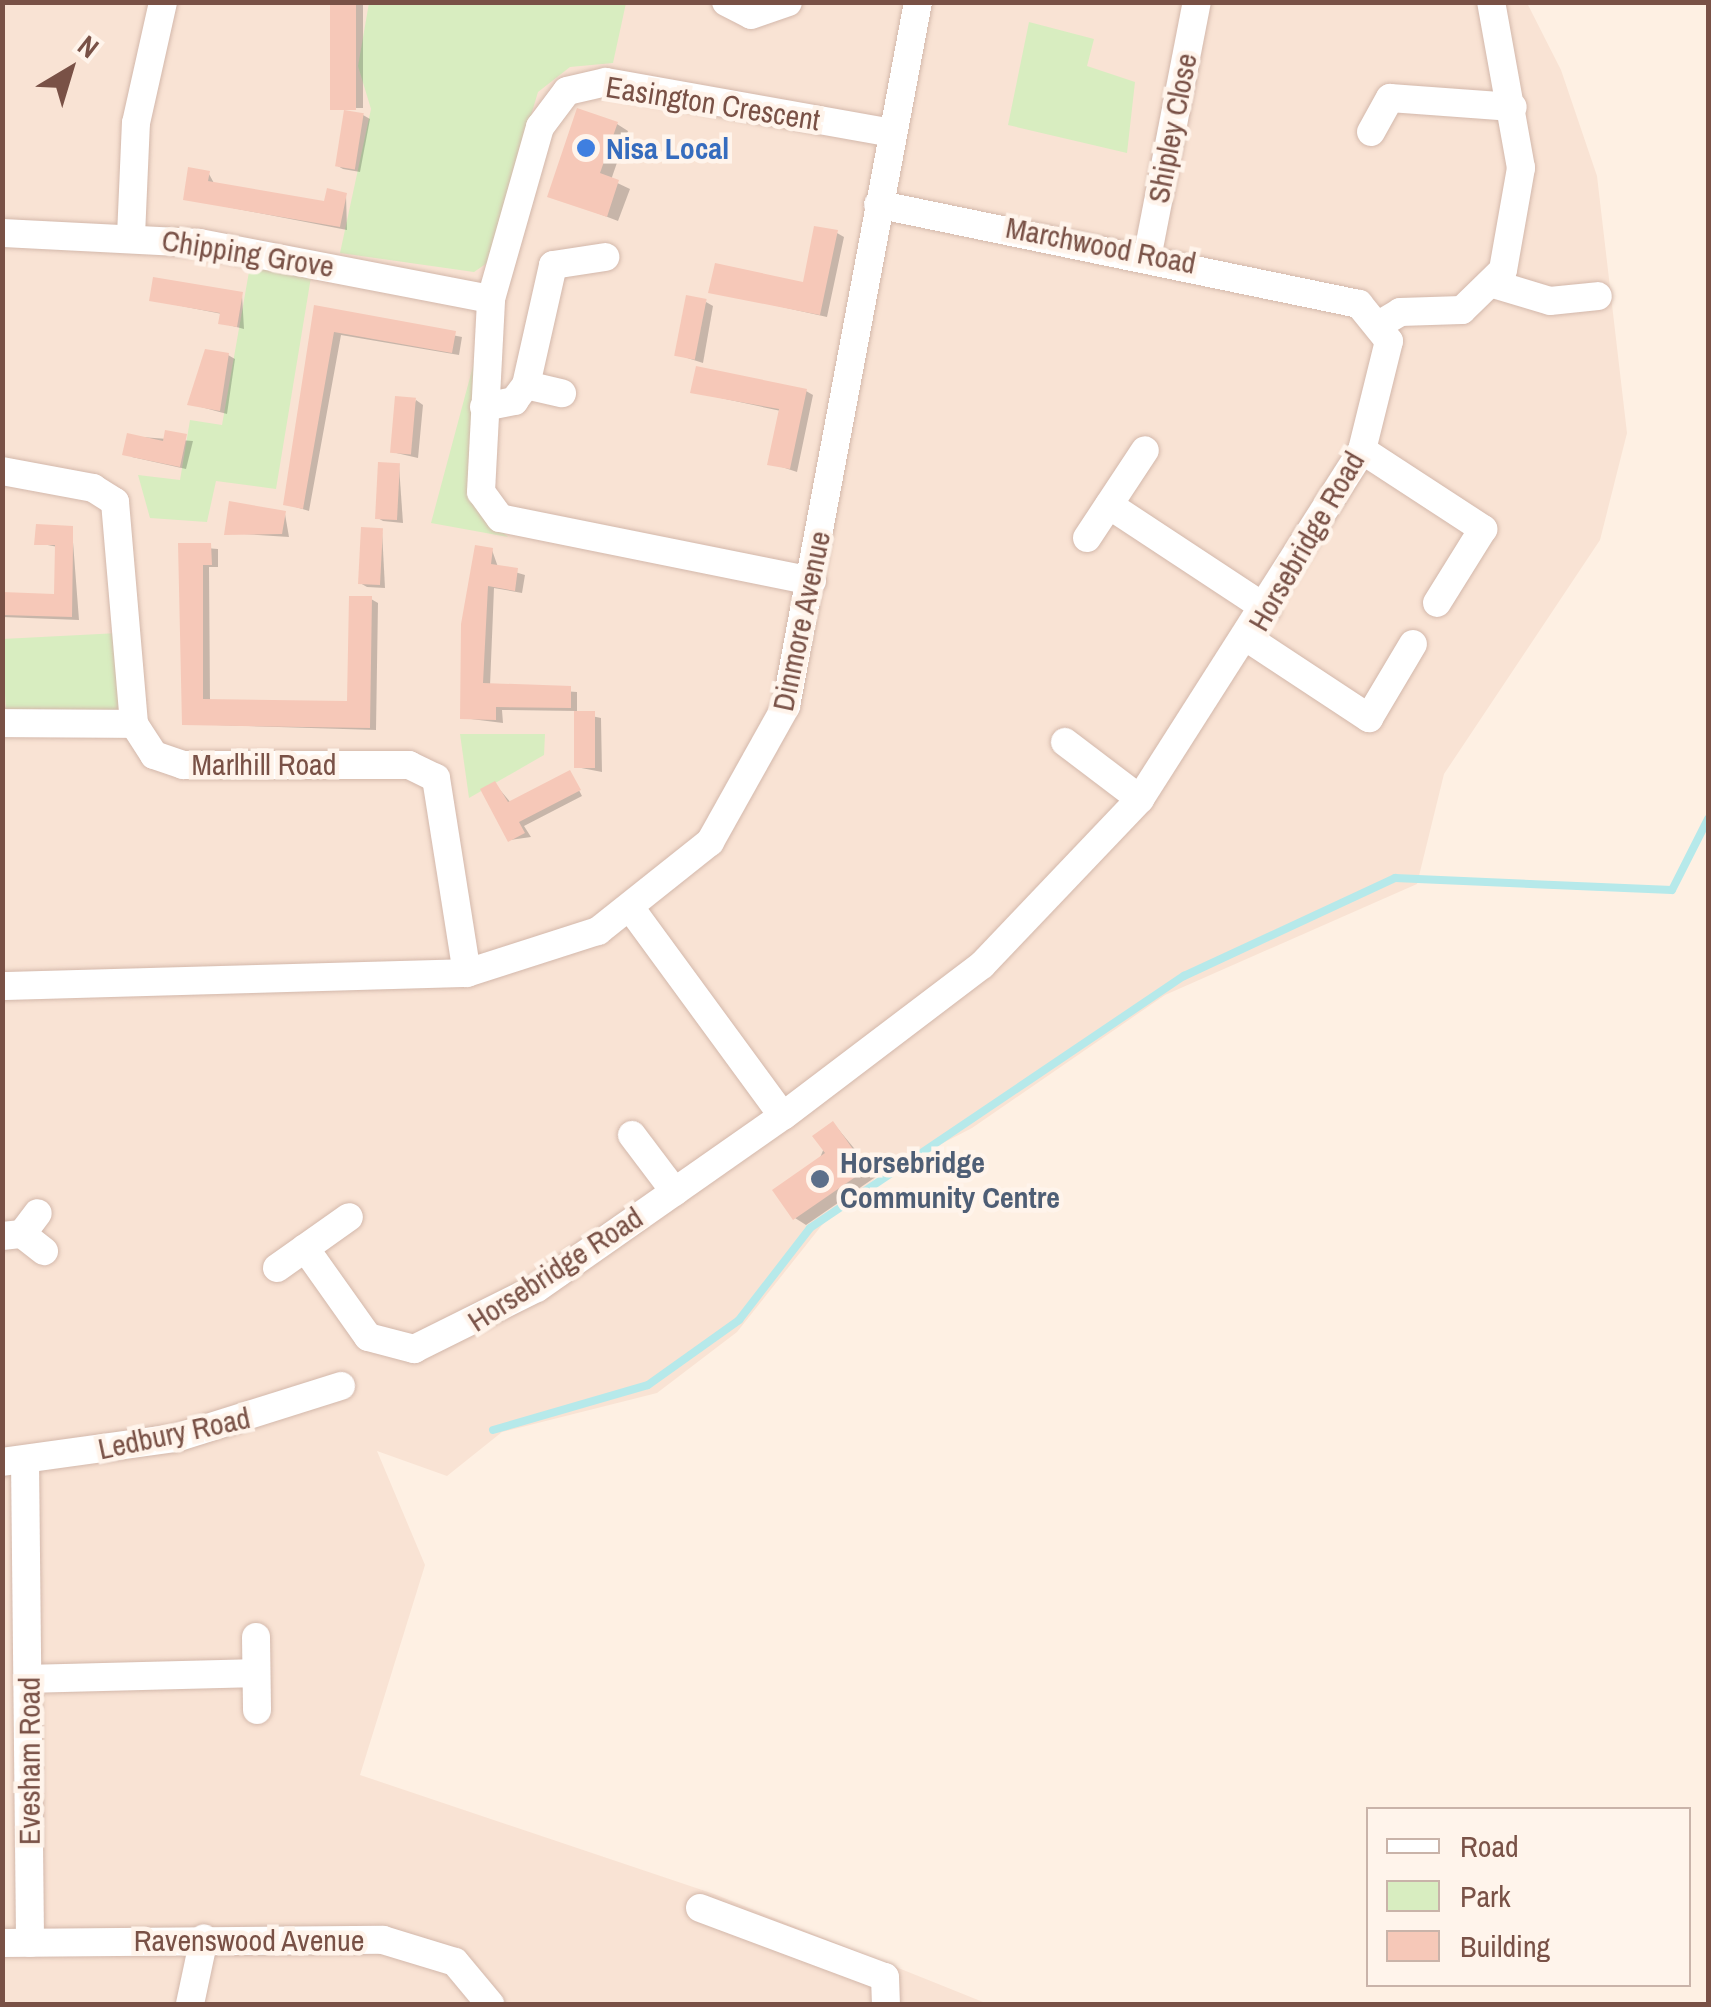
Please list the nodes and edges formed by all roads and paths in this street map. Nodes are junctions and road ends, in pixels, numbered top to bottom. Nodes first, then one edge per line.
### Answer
1 (163, 2) edge
2 (726, 2) edge
3 (788, 2) edge
4 (918, 2) edge
5 (1197, 2) edge
6 (1491, 2) edge
7 (1513, 107) junction
8 (1371, 132) dead end
9 (892, 133) junction
10 (878, 204) junction
11 (2, 233) edge
12 (130, 236) junction
13 (1148, 253) junction
14 (604, 256) dead end
15 (1497, 285) junction
16 (1598, 296) dead end
17 (491, 299) junction
18 (1382, 323) junction
19 (526, 386) junction
20 (562, 393) dead end
21 (484, 407) junction
22 (1145, 450) dead end
23 (1362, 450) junction
24 (2, 471) edge
25 (1109, 505) junction
26 (1087, 538) dead end
27 (812, 581) junction
28 (1437, 603) dead end
29 (1268, 608) junction
30 (1249, 639) junction
31 (1413, 644) dead end
32 (2, 722) edge
33 (134, 724) junction
34 (1065, 742) dead end
35 (1140, 799) junction
36 (632, 910) junction
37 (467, 974) junction
38 (2, 986) edge
39 (784, 1116) junction
40 (632, 1134) dead end
41 (674, 1192) junction
42 (350, 1217) dead end
43 (305, 1248) junction
44 (278, 1268) dead end
45 (341, 1386) dead end
46 (14, 1461) edge
47 (256, 1637) dead end
48 (256, 1672) junction
49 (29, 1679) junction
50 (258, 1710) dead end
51 (700, 1908) dead end
52 (204, 1938) junction
53 (16, 1943) edge
54 (888, 1994) edge
55 (486, 1995) edge
56 (190, 2004) edge

1 - 12 street
2 - 3 street
4 - 9 street, Dinmore Avenue
5 - 13 street, Shipley Close
6 - 7 street
7 - 8 street
7 - 15 street
9 - 10 street, Dinmore Avenue
9 - 17 street, Easington Crescent
10 - 13 street, Marchwood Road
10 - 27 street, Dinmore Avenue
11 - 12 street, Chipping Grove
12 - 17 street, Chipping Grove
13 - 18 street, Marchwood Road
14 - 19 street
15 - 16 street
15 - 18 street
17 - 21 street, Easington Crescent
18 - 23 street, Horsebridge Road
19 - 20 street
19 - 21 street
21 - 27 street, Easington Crescent
22 - 25 street
23 - 28 street
23 - 29 street, Horsebridge Road
24 - 33 street
25 - 26 street
25 - 29 street
27 - 36 street, Dinmore Avenue
29 - 30 street, Horsebridge Road
30 - 31 street
30 - 35 street, Horsebridge Road
32 - 33 street
33 - 37 street, Marlhill Road
34 - 35 street
35 - 39 street, Horsebridge Road
36 - 37 street, Dinmore Avenue
36 - 39 street
37 - 38 street, Dinmore Avenue
39 - 41 street, Horsebridge Road
40 - 41 street, Horsebridge Road
41 - 43 street, Horsebridge Road
42 - 43 street
43 - 44 street
45 - 46 street, Ledbury Road
46 - 49 street, Evesham Road
47 - 48 street
48 - 49 street
48 - 50 street
49 - 53 street, Evesham Road
51 - 54 street
52 - 53 street, Ravenswood Avenue
52 - 55 street, Ravenswood Avenue
52 - 56 street

